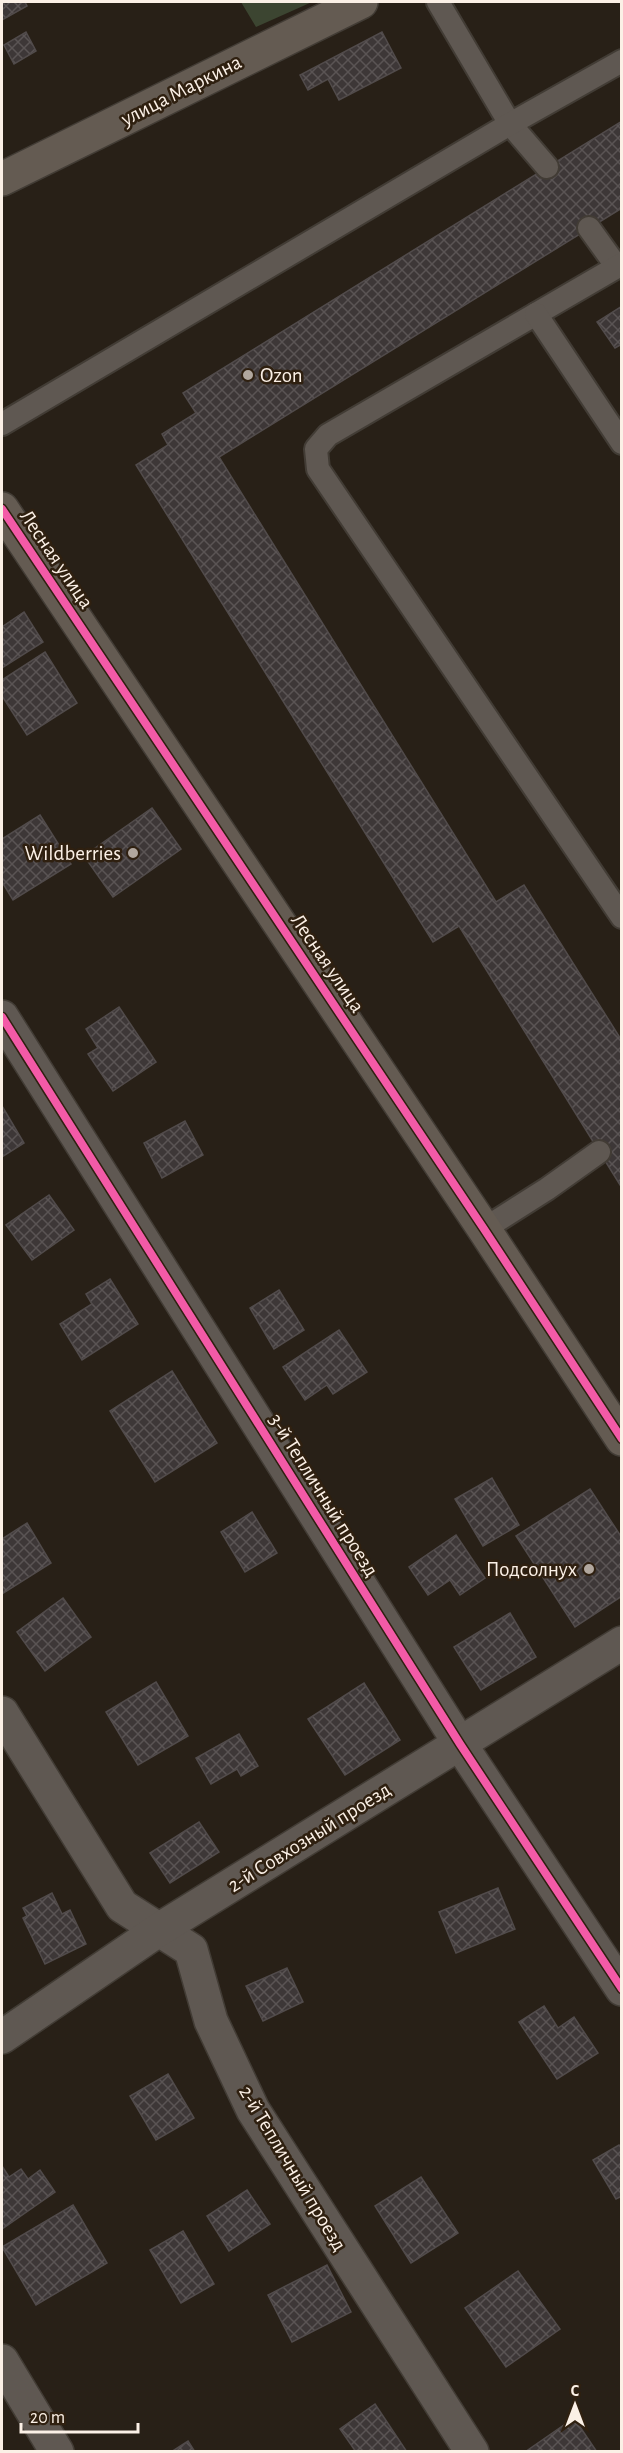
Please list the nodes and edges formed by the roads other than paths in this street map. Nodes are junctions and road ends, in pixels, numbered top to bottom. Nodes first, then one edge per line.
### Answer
1 (361, 2) edge
2 (438, 2) edge
3 (621, 61) edge
4 (510, 124) junction
5 (547, 167) dead end
6 (2, 179) edge
7 (588, 228) dead end
8 (619, 265) edge
9 (536, 314) junction
10 (2, 424) edge
11 (621, 443) edge
12 (2, 509) edge
13 (621, 917) edge
14 (2, 1017) edge
15 (599, 1152) dead end
16 (484, 1229) junction
17 (621, 1439) edge
18 (621, 1643) edge
19 (2, 1713) edge
20 (460, 1744) junction
21 (160, 1929) junction
22 (621, 1989) edge
23 (2, 2037) edge
24 (2, 2361) edge
25 (57, 2451) edge
26 (472, 2451) edge

1 - 6 street, улица Маркина
2 - 4 lane
3 - 4 lane
4 - 5 lane
4 - 10 lane
7 - 8 lane
8 - 9 lane
9 - 11 lane
9 - 13 lane
12 - 16 street, Лесная улица
14 - 20 street, 3-й Тепличный проезд
15 - 16 lane
16 - 17 street, Лесная улица
18 - 20 street, 2-й Совхозный проезд
19 - 21 street, 2-й Тепличный проезд
20 - 21 street, 2-й Совхозный проезд
20 - 22 street, 3-й Тепличный проезд
21 - 23 street, 2-й Совхозный проезд
21 - 26 street, 2-й Тепличный проезд
24 - 25 street

